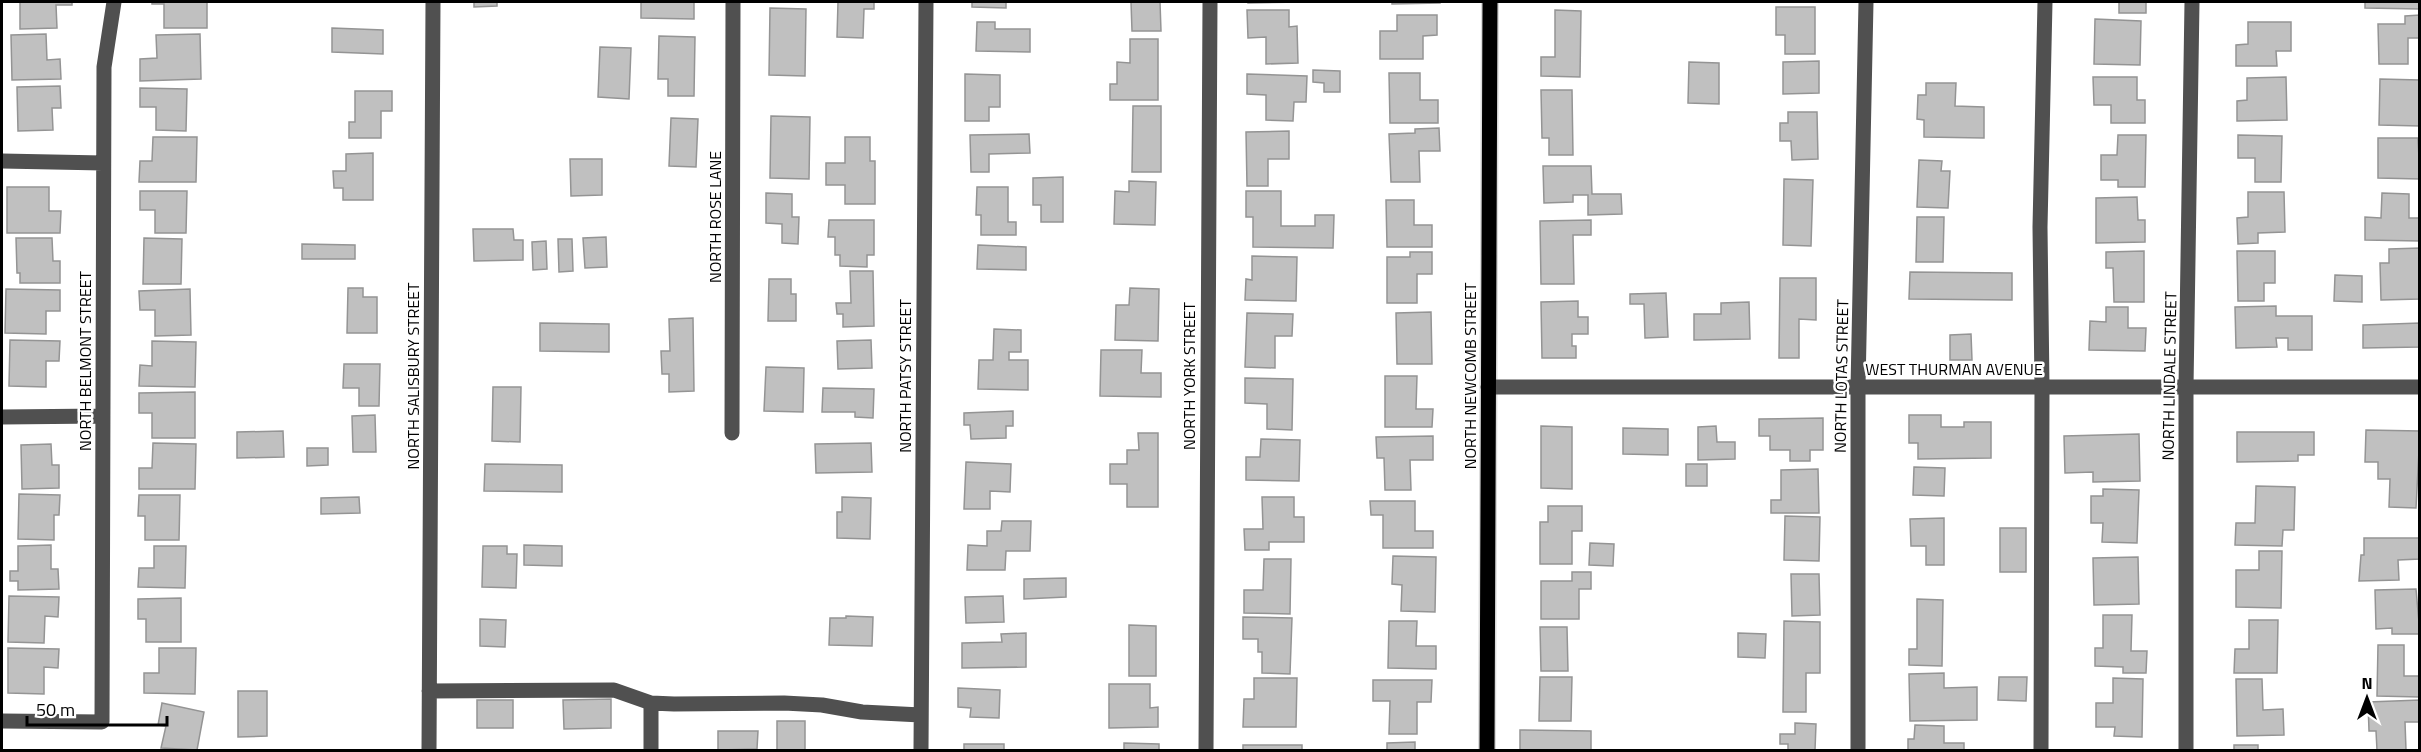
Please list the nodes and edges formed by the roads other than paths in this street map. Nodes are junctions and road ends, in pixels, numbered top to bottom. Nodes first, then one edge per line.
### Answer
1 (114, 2) edge
2 (433, 2) edge
3 (734, 2) edge
4 (926, 2) edge
5 (1210, 2) edge
6 (1490, 2) edge
7 (1866, 2) edge
8 (2045, 2) edge
9 (2192, 2) edge
10 (2, 161) edge
11 (104, 163) junction
12 (1488, 387) junction
13 (1858, 387) junction
14 (2042, 387) junction
15 (2186, 387) junction
16 (2420, 387) edge
17 (103, 416) junction
18 (2, 417) edge
19 (732, 433) dead end
20 (429, 691) junction
21 (651, 703) junction
22 (921, 715) junction
23 (2, 721) edge
24 (429, 750) edge
25 (651, 750) edge
26 (921, 750) edge
27 (1206, 750) edge
28 (1487, 750) edge
29 (1858, 750) edge
30 (2041, 750) edge
31 (2186, 750) edge

1 - 11 street, NORTH BELMONT STREET
2 - 20 street, NORTH SALISBURY STREET
3 - 19 street, NORTH ROSE LANE
4 - 22 street, NORTH PATSY STREET
5 - 27 street, NORTH YORK STREET
6 - 12 main road, NORTH NEWCOMB STREET
7 - 13 street, NORTH LOTAS STREET
8 - 14 street
9 - 15 street, NORTH LINDALE STREET
10 - 11 street
11 - 17 street, NORTH BELMONT STREET
12 - 13 street, WEST THURMAN AVENUE
12 - 28 main road, NORTH NEWCOMB STREET
13 - 14 street, WEST THURMAN AVENUE
13 - 29 street, NORTH LOTAS STREET
14 - 15 street, WEST THURMAN AVENUE
14 - 30 street
15 - 16 street, WEST THURMAN AVENUE
15 - 31 street, NORTH LINDALE STREET
17 - 18 street
17 - 23 street, NORTH BELMONT STREET
20 - 21 street
20 - 24 street, NORTH SALISBURY STREET
21 - 22 street
21 - 25 street
22 - 26 street, NORTH PATSY STREET

